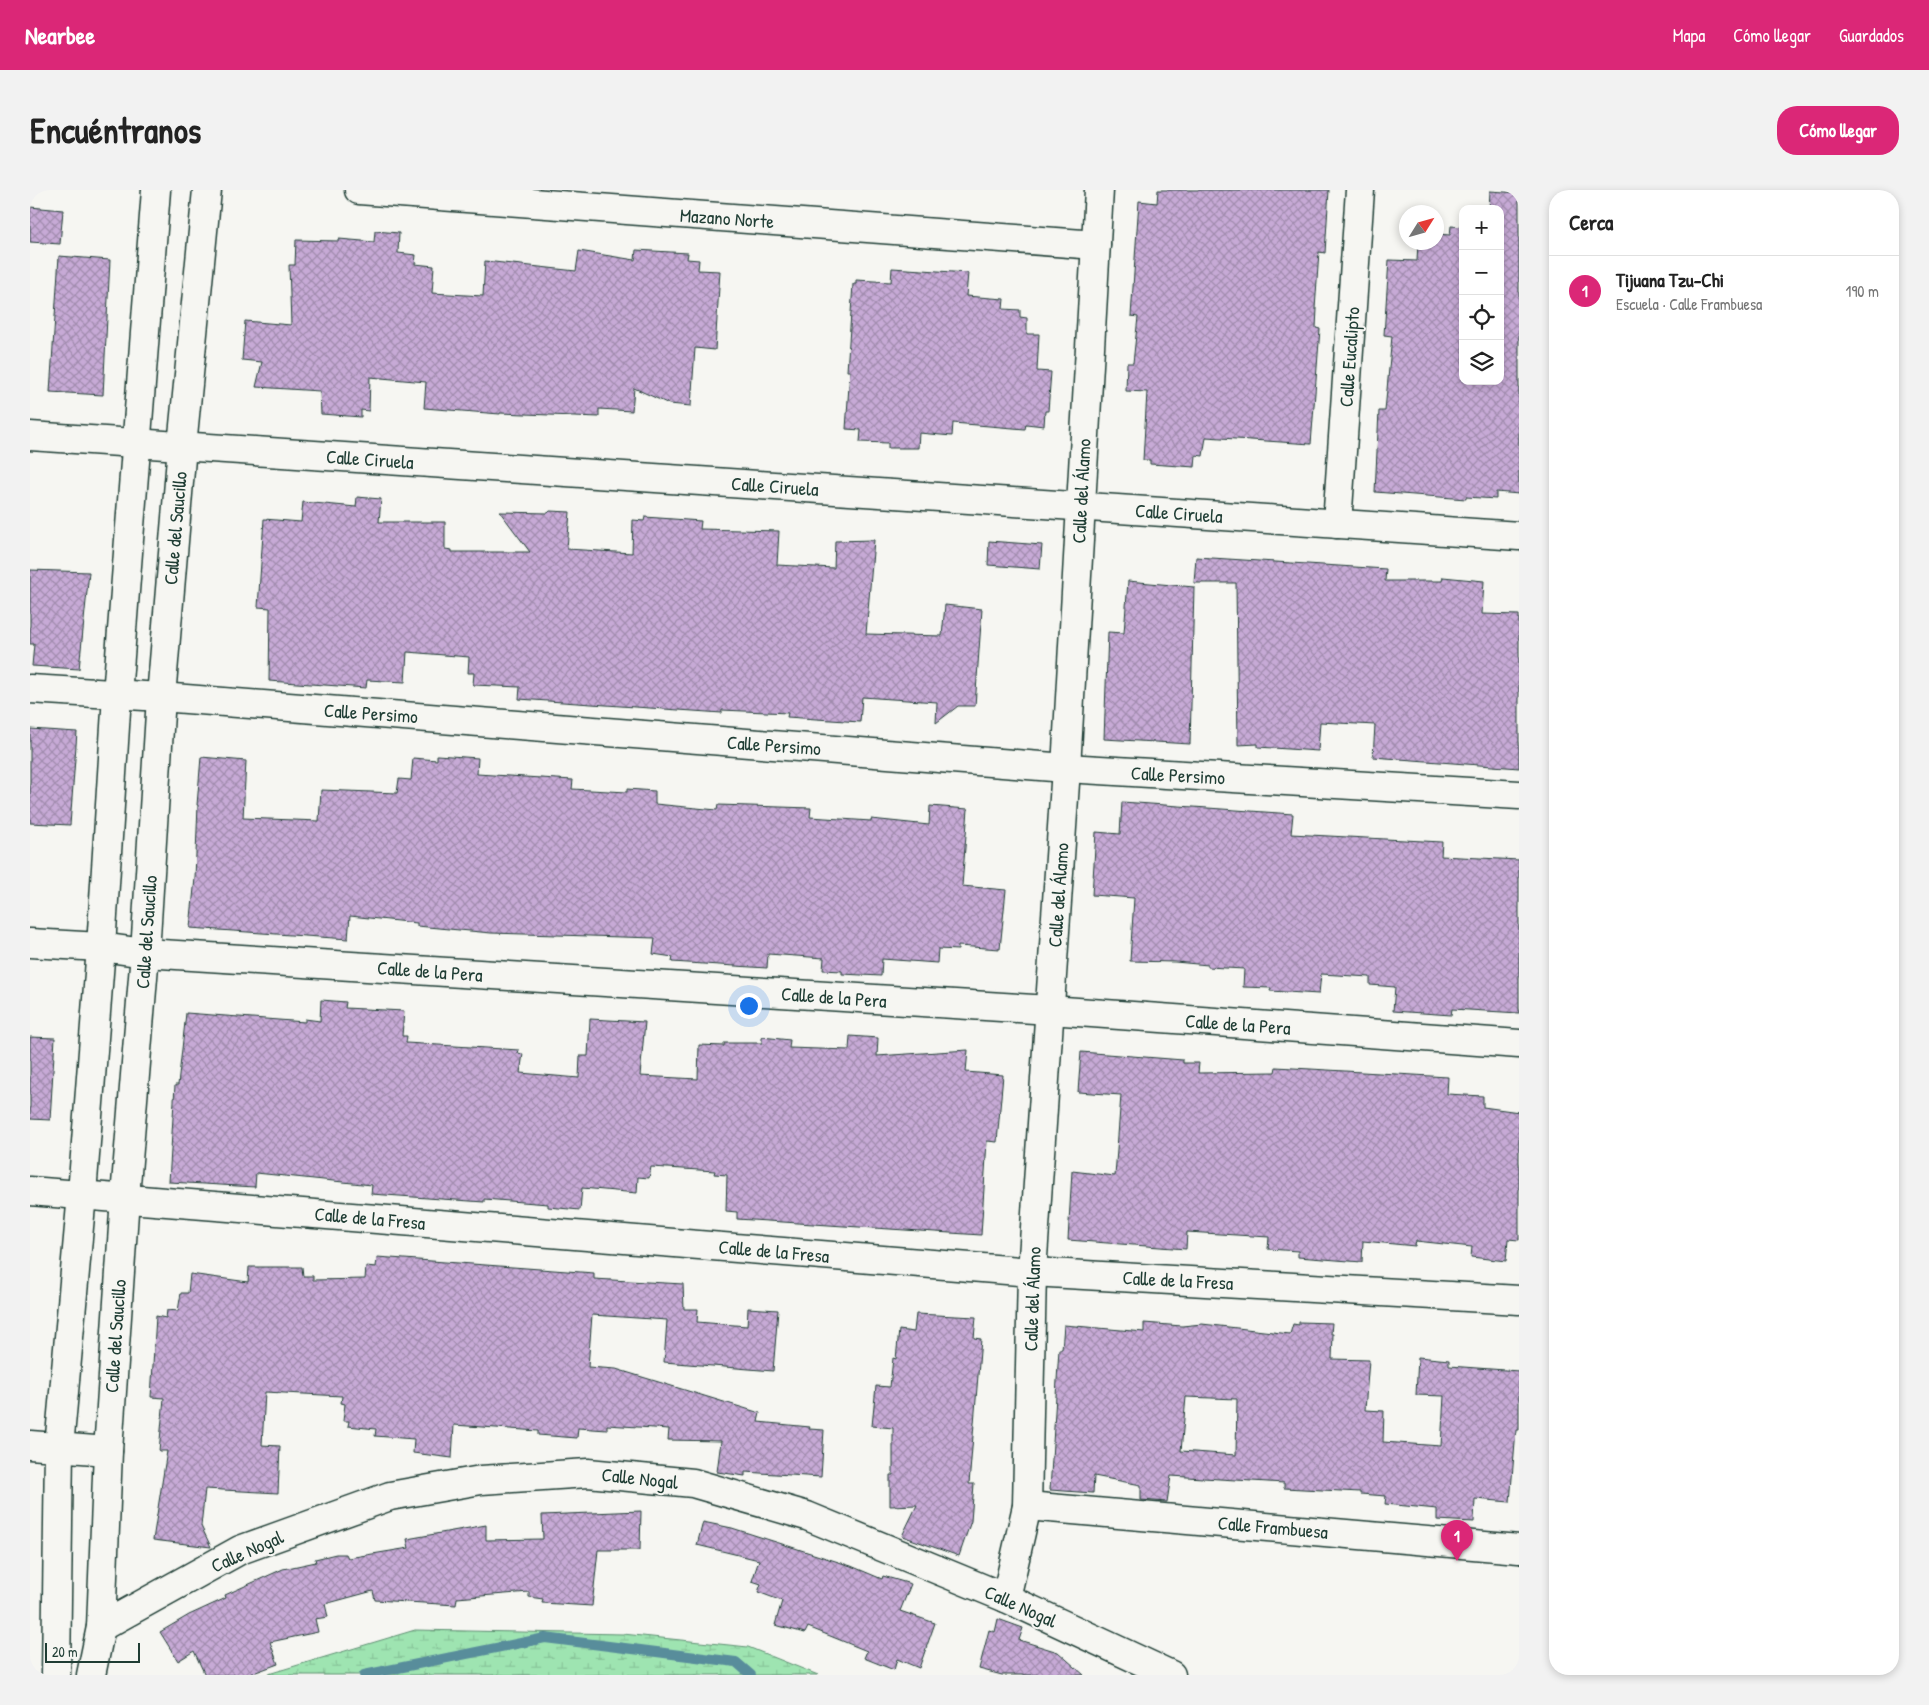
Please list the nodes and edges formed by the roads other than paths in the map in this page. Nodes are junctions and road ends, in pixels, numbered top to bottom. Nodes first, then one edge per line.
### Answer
1 (156, 190) edge
2 (207, 190) edge
3 (359, 190) edge
4 (1098, 190) edge
5 (1360, 190) edge
6 (1096, 245) junction
7 (30, 436) edge
8 (135, 443) junction
9 (182, 446) junction
10 (1080, 506) junction
11 (1337, 524) junction
12 (1519, 536) edge
13 (30, 689) edge
14 (117, 695) junction
15 (161, 697) junction
16 (1066, 768) junction
17 (1519, 795) edge
18 (30, 943) edge
19 (101, 947) junction
20 (146, 953) junction
21 (1050, 1010) junction
22 (1519, 1044) edge
23 (30, 1191) edge
24 (82, 1194) junction
25 (125, 1197) junction
26 (1032, 1272) junction
27 (1519, 1300) edge
28 (30, 1445) edge
29 (59, 1447) junction
30 (108, 1451) junction
31 (1027, 1506) junction
32 (1519, 1549) edge
33 (1006, 1598) junction
34 (100, 1627) junction
35 (56, 1675) edge
36 (91, 1675) edge
37 (1171, 1675) edge

1 - 8 street
2 - 9 street, Calle del Saucillo
3 - 6 street, Mazano Norte
4 - 6 street, Calle del Álamo
5 - 11 street, Calle Eucalipto
6 - 10 street, Calle del Álamo
7 - 8 street, Calle Ciruela
8 - 9 street, Calle Ciruela
8 - 14 street
9 - 10 street, Calle Ciruela
9 - 15 street, Calle del Saucillo
10 - 11 street, Calle Ciruela
10 - 16 street, Calle del Álamo
11 - 12 street, Calle Ciruela
13 - 14 street, Calle Persimo
14 - 15 street, Calle Persimo
14 - 19 street
15 - 16 street, Calle Persimo
15 - 20 street, Calle del Saucillo
16 - 17 street, Calle Persimo
16 - 21 street, Calle del Álamo
18 - 19 street, Calle de la Pera
19 - 20 street, Calle de la Pera
19 - 24 street
20 - 21 street, Calle de la Pera
20 - 25 street, Calle del Saucillo
21 - 22 street, Calle de la Pera
21 - 26 street, Calle del Álamo
23 - 24 street, Calle de la Fresa
24 - 25 street, Calle de la Fresa
24 - 29 street
25 - 26 street, Calle de la Fresa
25 - 30 street, Calle del Saucillo
26 - 27 street, Calle de la Fresa
26 - 31 street, Calle del Álamo
28 - 29 street
29 - 30 street
29 - 35 street
30 - 34 street, Calle del Saucillo
31 - 32 street, Calle Frambuesa
31 - 33 street, Calle del Álamo
33 - 34 street, Calle Nogal
33 - 37 street, Calle Nogal
34 - 36 street, Calle del Saucillo

